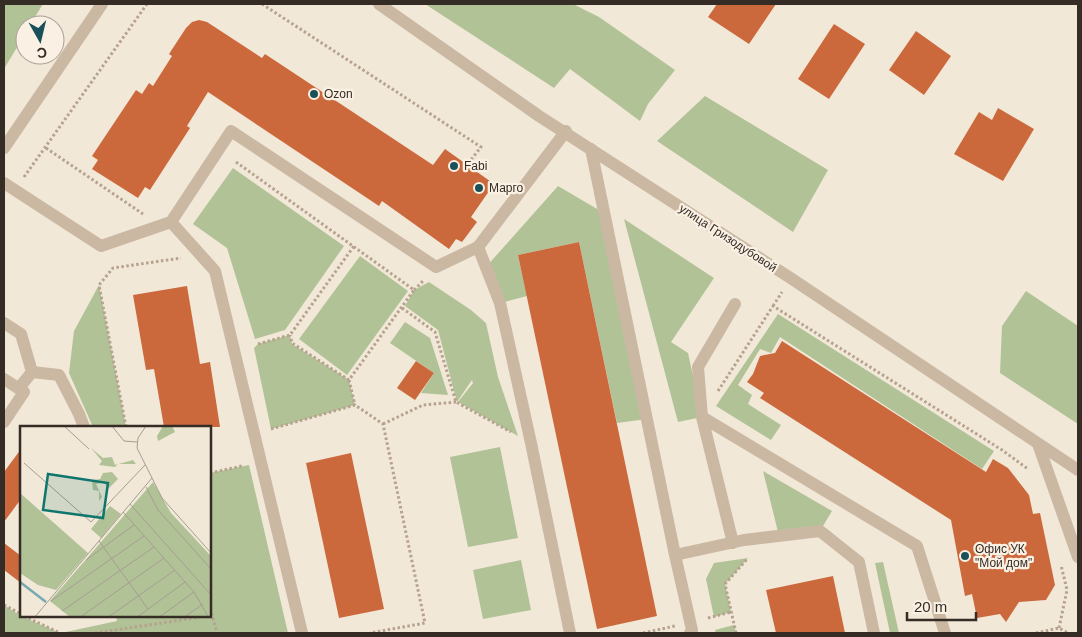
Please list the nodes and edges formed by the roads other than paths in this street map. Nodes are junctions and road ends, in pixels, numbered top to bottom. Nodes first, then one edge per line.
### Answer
1 (102, 4) edge
2 (379, 4) edge
3 (566, 132) junction
4 (4, 148) edge
5 (591, 149) junction
6 (9, 187) edge
7 (165, 224) junction
8 (478, 247) junction
9 (736, 304) dead end
10 (4, 323) edge
11 (32, 372) junction
12 (4, 380) edge
13 (18, 388) junction
14 (702, 417) junction
15 (4, 422) edge
16 (84, 426) edge
17 (1038, 444) junction
18 (1078, 470) edge
19 (738, 542) junction
20 (675, 555) junction
21 (1078, 557) edge
22 (302, 633) edge
23 (570, 633) edge
24 (690, 633) edge
25 (874, 633) edge
26 (945, 633) edge

1 - 4 street
2 - 3 street, улица Гризодубовой
3 - 5 street, улица Гризодубовой
3 - 8 street
5 - 17 street, улица Гризодубовой
5 - 20 street
6 - 7 street
7 - 8 street
7 - 22 street
8 - 23 street
9 - 14 street
10 - 11 street
11 - 13 street
11 - 16 street
12 - 13 street
13 - 15 street
14 - 19 street
14 - 26 street
17 - 18 street, улица Гризодубовой
17 - 21 street
19 - 20 street
19 - 25 street
20 - 24 street

